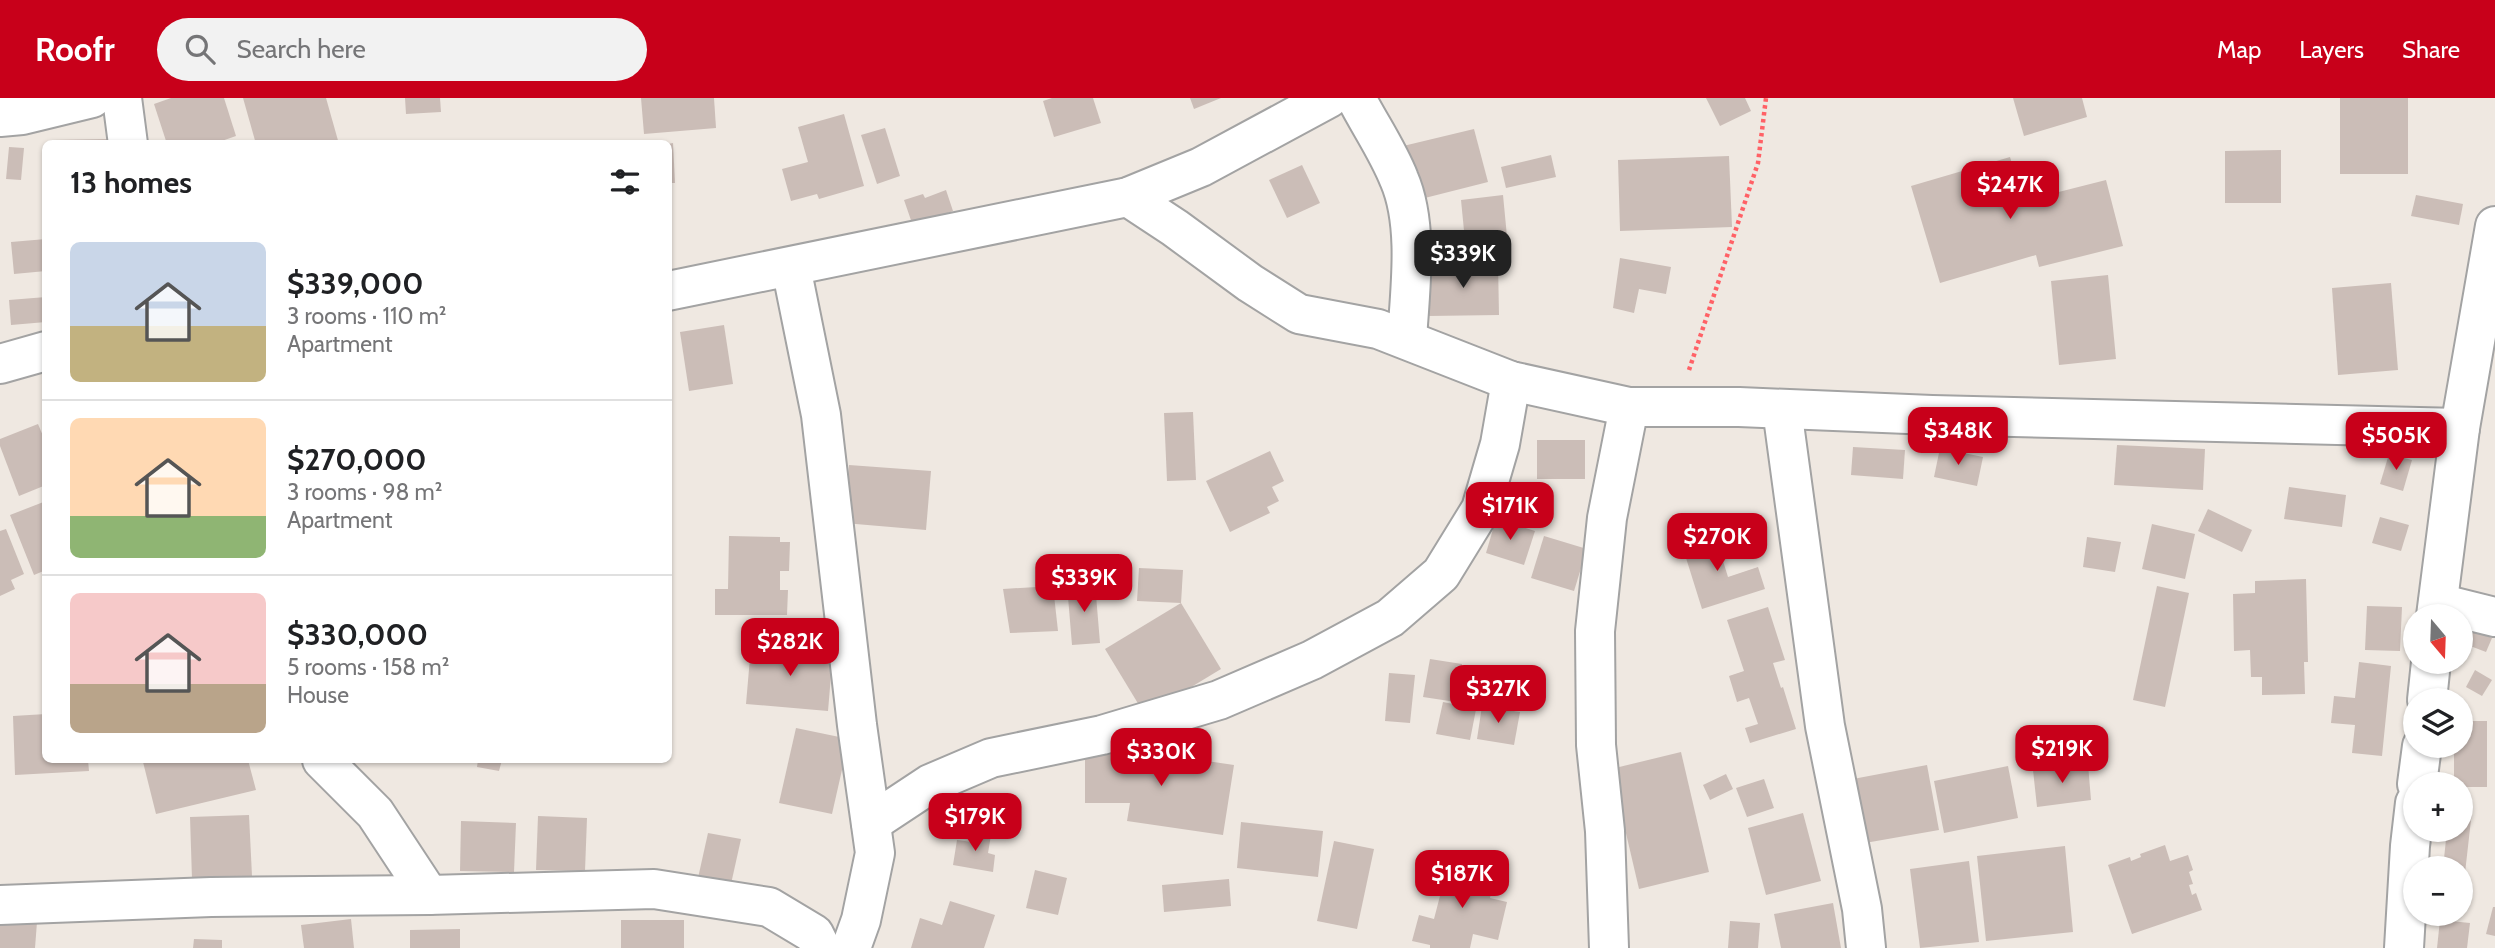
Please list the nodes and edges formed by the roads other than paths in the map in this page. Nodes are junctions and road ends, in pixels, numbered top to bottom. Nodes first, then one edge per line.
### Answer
1 (122, 98) edge
2 (1329, 98) edge
3 (1356, 98) edge
4 (86, 99) edge
5 (0, 117) edge
6 (127, 140) edge
7 (1128, 197) junction
8 (2495, 226) edge
9 (791, 267) junction
10 (672, 290) edge
11 (1407, 339) junction
12 (42, 352) edge
13 (0, 364) edge
14 (1511, 381) junction
15 (1629, 407) junction
16 (1782, 409) junction
17 (2460, 428) junction
18 (2438, 604) edge
19 (2473, 614) edge
20 (2495, 617) edge
21 (325, 763) edge
22 (871, 823) junction
23 (2412, 842) edge
24 (429, 895) junction
25 (0, 905) edge
26 (821, 948) edge
27 (851, 948) edge
28 (1609, 948) edge
29 (1866, 948) edge
30 (2404, 948) edge

1 - 6 street
2 - 7 street
3 - 11 street
4 - 5 street
7 - 9 street
7 - 11 street
8 - 17 street
9 - 10 street
9 - 22 street
11 - 14 street
12 - 13 street
14 - 15 street
14 - 22 street
15 - 16 street
15 - 28 street
16 - 17 street
16 - 29 street
17 - 18 street
19 - 20 street
21 - 24 street
22 - 27 street
23 - 30 street
24 - 25 street
24 - 26 street

